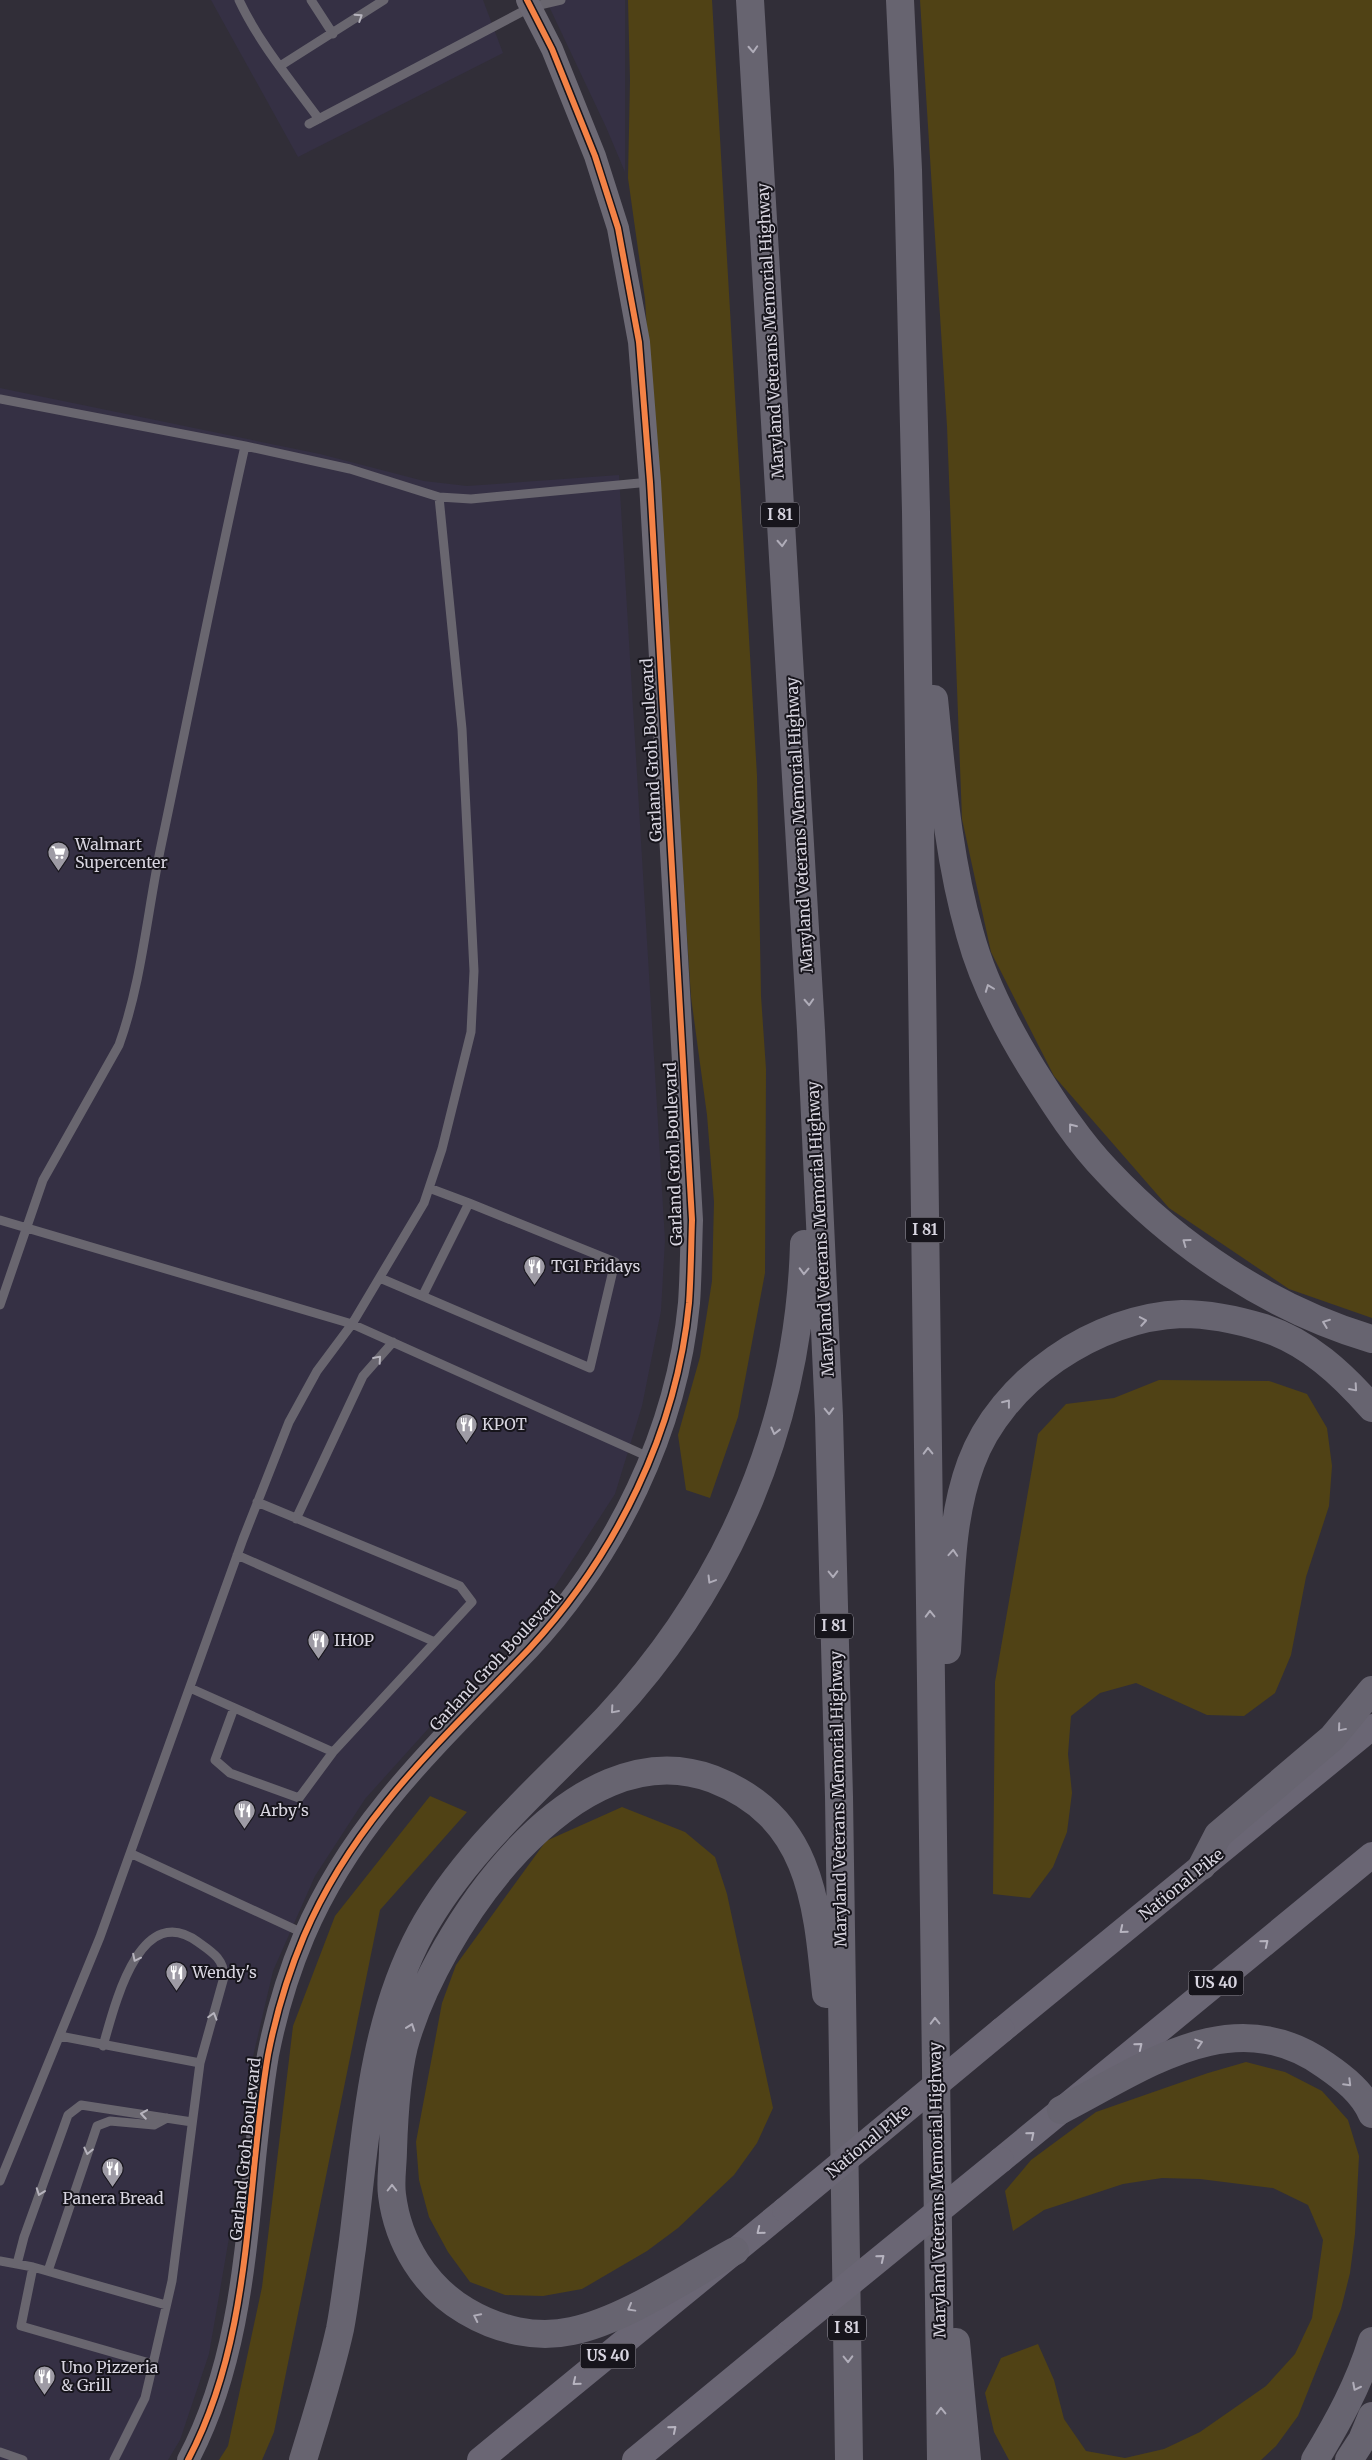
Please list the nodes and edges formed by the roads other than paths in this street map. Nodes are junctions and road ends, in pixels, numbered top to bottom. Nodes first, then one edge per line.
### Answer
1 (239, 0) edge
2 (311, 0) edge
3 (384, 0) edge
4 (561, 0) edge
5 (750, 0) edge
6 (900, 0) edge
7 (529, 3) edge
8 (333, 34) junction
9 (280, 66) junction
10 (319, 119) junction
11 (309, 124) dead end
12 (0, 398) edge
13 (245, 446) junction
14 (650, 482) junction
15 (439, 497) junction
16 (916, 512) junction
17 (811, 1030) junction
18 (429, 1188) junction
19 (469, 1202) junction
20 (0, 1220) edge
21 (25, 1228) junction
22 (380, 1278) junction
23 (423, 1295) junction
24 (0, 1305) edge
25 (352, 1324) junction
26 (1372, 1339) edge
27 (393, 1342) junction
28 (1372, 1408) edge
29 (651, 1458) junction
30 (257, 1502) junction
31 (296, 1519) junction
32 (238, 1555) junction
33 (434, 1642) junction
34 (190, 1688) junction
35 (1372, 1690) edge
36 (234, 1708) junction
37 (1372, 1727) edge
38 (333, 1752) junction
39 (132, 1854) junction
40 (1372, 1856) edge
41 (1202, 1866) junction
42 (934, 1881) junction
43 (305, 1934) junction
44 (60, 2036) junction
45 (103, 2046) junction
46 (200, 2063) junction
47 (1061, 2110) junction
48 (1372, 2114) edge
49 (167, 2118) junction
50 (936, 2121) junction
51 (192, 2122) junction
52 (0, 2182) edge
53 (846, 2223) junction
54 (735, 2251) junction
55 (0, 2261) edge
56 (17, 2264) junction
57 (33, 2267) junction
58 (48, 2271) junction
59 (166, 2305) junction
60 (1372, 2341) edge
61 (153, 2364) junction
62 (1372, 2416) edge
63 (0, 2452) edge
64 (23, 2460) edge
65 (114, 2460) edge
66 (188, 2460) edge
67 (303, 2460) edge
68 (480, 2460) edge
69 (635, 2460) edge
70 (848, 2460) edge
71 (941, 2460) edge
72 (967, 2460) edge
73 (1315, 2460) edge
74 (1349, 2460) edge

1 - 9 lane
2 - 8 lane
8 -> 3 lane
4 - 7 lane
5 -> 17 highway, Maryland Veterans Memorial Highway / I 81
6 - 16 highway, Maryland Veterans Memorial Highway / I 81
7 - 10 lane
7 - 14 street, Garland Groh Boulevard
8 - 9 lane
9 - 10 lane
10 - 11 lane
12 - 13 lane
13 - 15 lane
13 - 21 lane
14 - 15 lane
14 - 29 street, Garland Groh Boulevard
15 - 18 lane
26 -> 16 highway
42 -> 16 highway, Maryland Veterans Memorial Highway / I 81
17 -> 53 highway, Maryland Veterans Memorial Highway / I 81
17 -> 67 highway
18 - 19 lane
18 - 22 lane
19 - 23 lane
19 - 23 lane
20 - 21 lane
21 - 24 lane
21 - 25 lane
22 - 23 lane
22 - 25 lane
25 - 27 lane
25 - 30 lane
27 - 29 lane
31 -> 27 lane
42 -> 28 highway
29 - 43 street, Garland Groh Boulevard
30 - 31 lane
30 - 32 lane
31 - 33 lane
32 - 33 lane
32 - 34 lane
33 - 38 lane
34 - 36 lane
34 - 39 lane
35 -> 41 highway
36 - 38 lane
36 - 38 lane
37 - 41 main road, National Pike / US 40
39 - 43 lane
39 - 44 lane
47 -> 40 main road, US 40
41 -> 54 main road, National Pike / US 40, bridge
50 -> 42 highway, Maryland Veterans Memorial Highway / I 81
43 - 66 street, Garland Groh Boulevard
44 - 45 lane
44 - 52 lane
45 - 46 lane
46 -> 45 lane
46 - 51 lane
47 -> 48 highway
69 -> 47 main road, US 40, bridge
49 - 51 lane
49 -> 56 lane
49 -> 58 lane
71 -> 50 highway, Maryland Veterans Memorial Highway / I 81
50 - 72 highway
51 - 59 lane
54 -> 53 highway
53 -> 70 highway, Maryland Veterans Memorial Highway / I 81
54 -> 68 main road, National Pike / US 40
55 - 56 lane
56 - 57 lane
57 - 58 lane
57 - 61 lane
58 - 59 lane
59 - 61 lane
60 -> 73 highway
61 - 65 lane
62 - 74 highway
63 - 64 lane

